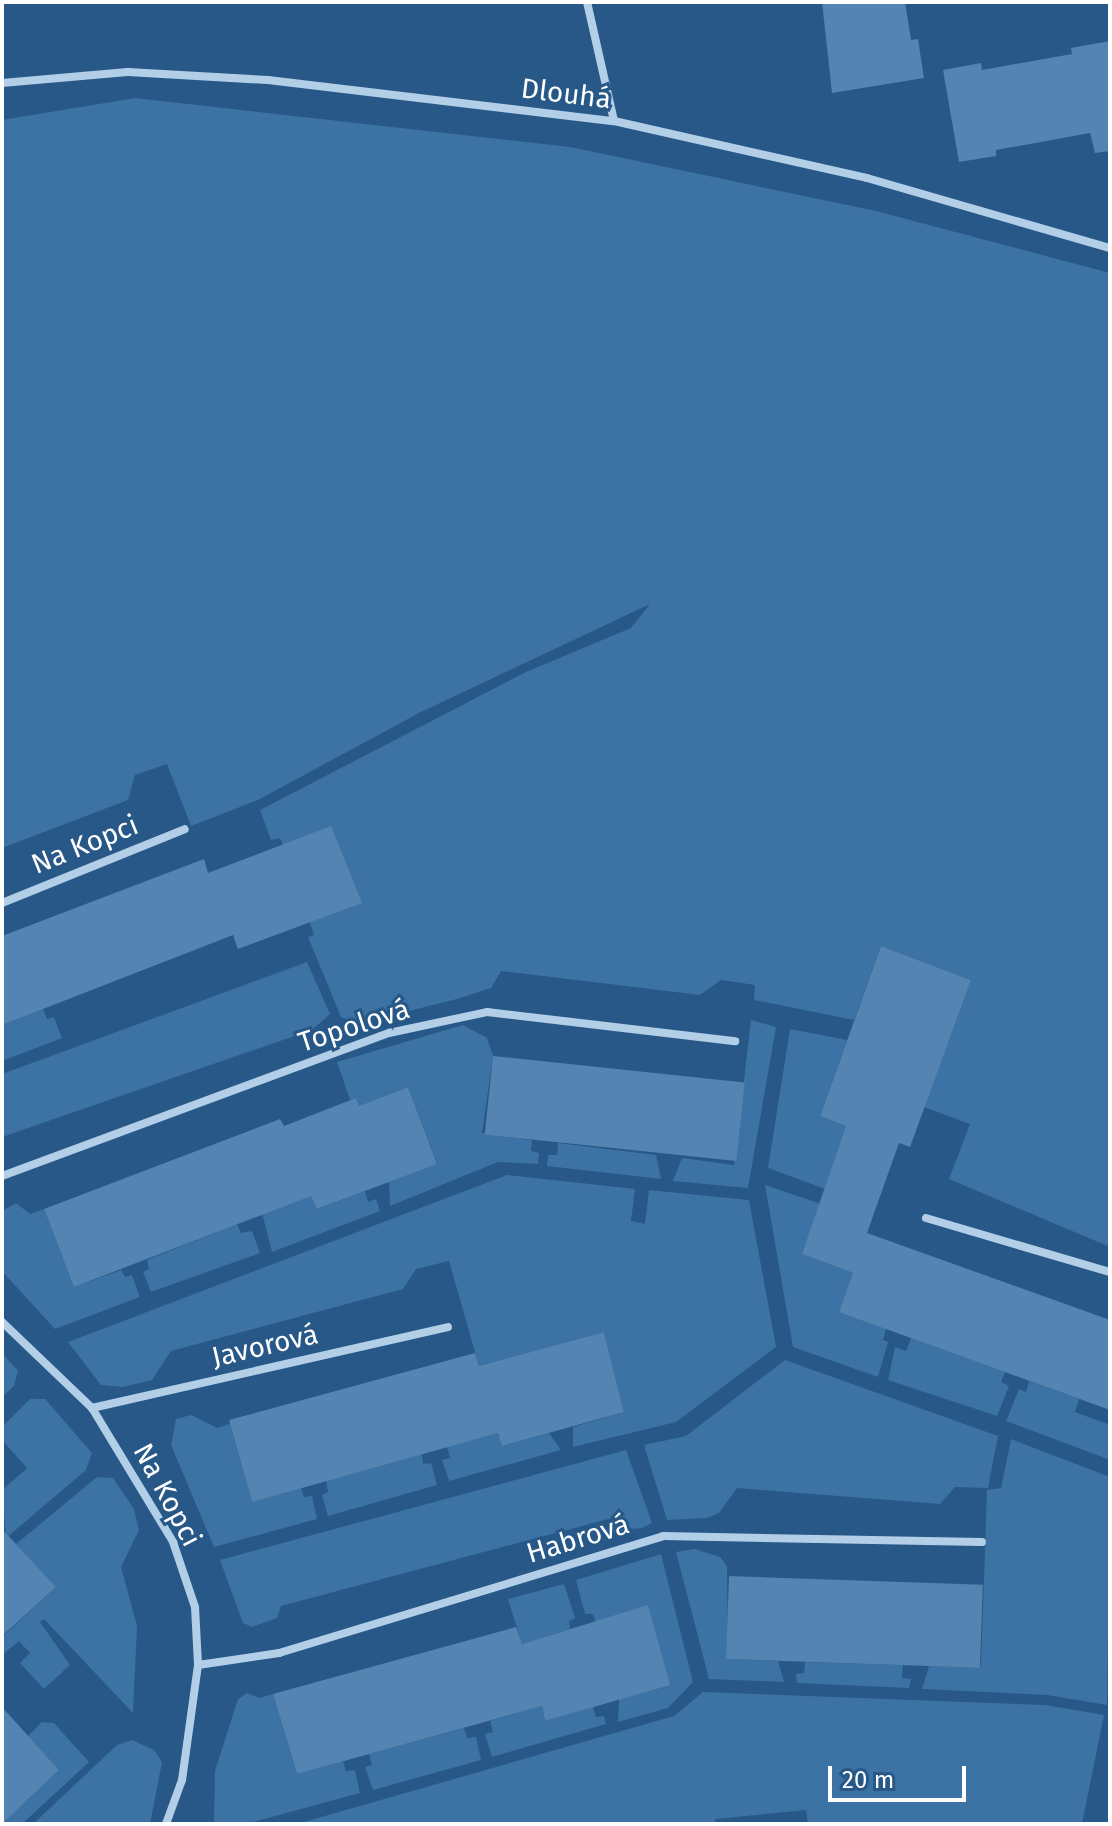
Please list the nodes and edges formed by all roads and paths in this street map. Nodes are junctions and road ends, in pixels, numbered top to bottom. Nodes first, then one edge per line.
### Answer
1 (587, 2) edge
2 (2, 83) edge
3 (614, 121) junction
4 (1110, 248) edge
5 (185, 829) dead end
6 (2, 903) edge
7 (735, 1041) dead end
8 (2, 1176) edge
9 (926, 1218) dead end
10 (1110, 1272) edge
11 (2, 1322) edge
12 (448, 1327) dead end
13 (92, 1408) junction
14 (982, 1542) dead end
15 (198, 1665) junction
16 (166, 1824) edge

1 - 3 street
2 - 3 street, Dlouhá
3 - 4 street, Dlouhá
5 - 6 street, Na Kopci
7 - 8 street, Topolová
9 - 10 street
11 - 13 street, Na Kopci
12 - 13 street, Javorová
13 - 15 street, Na Kopci
14 - 15 street, Habrová
15 - 16 street, Na Kopci

